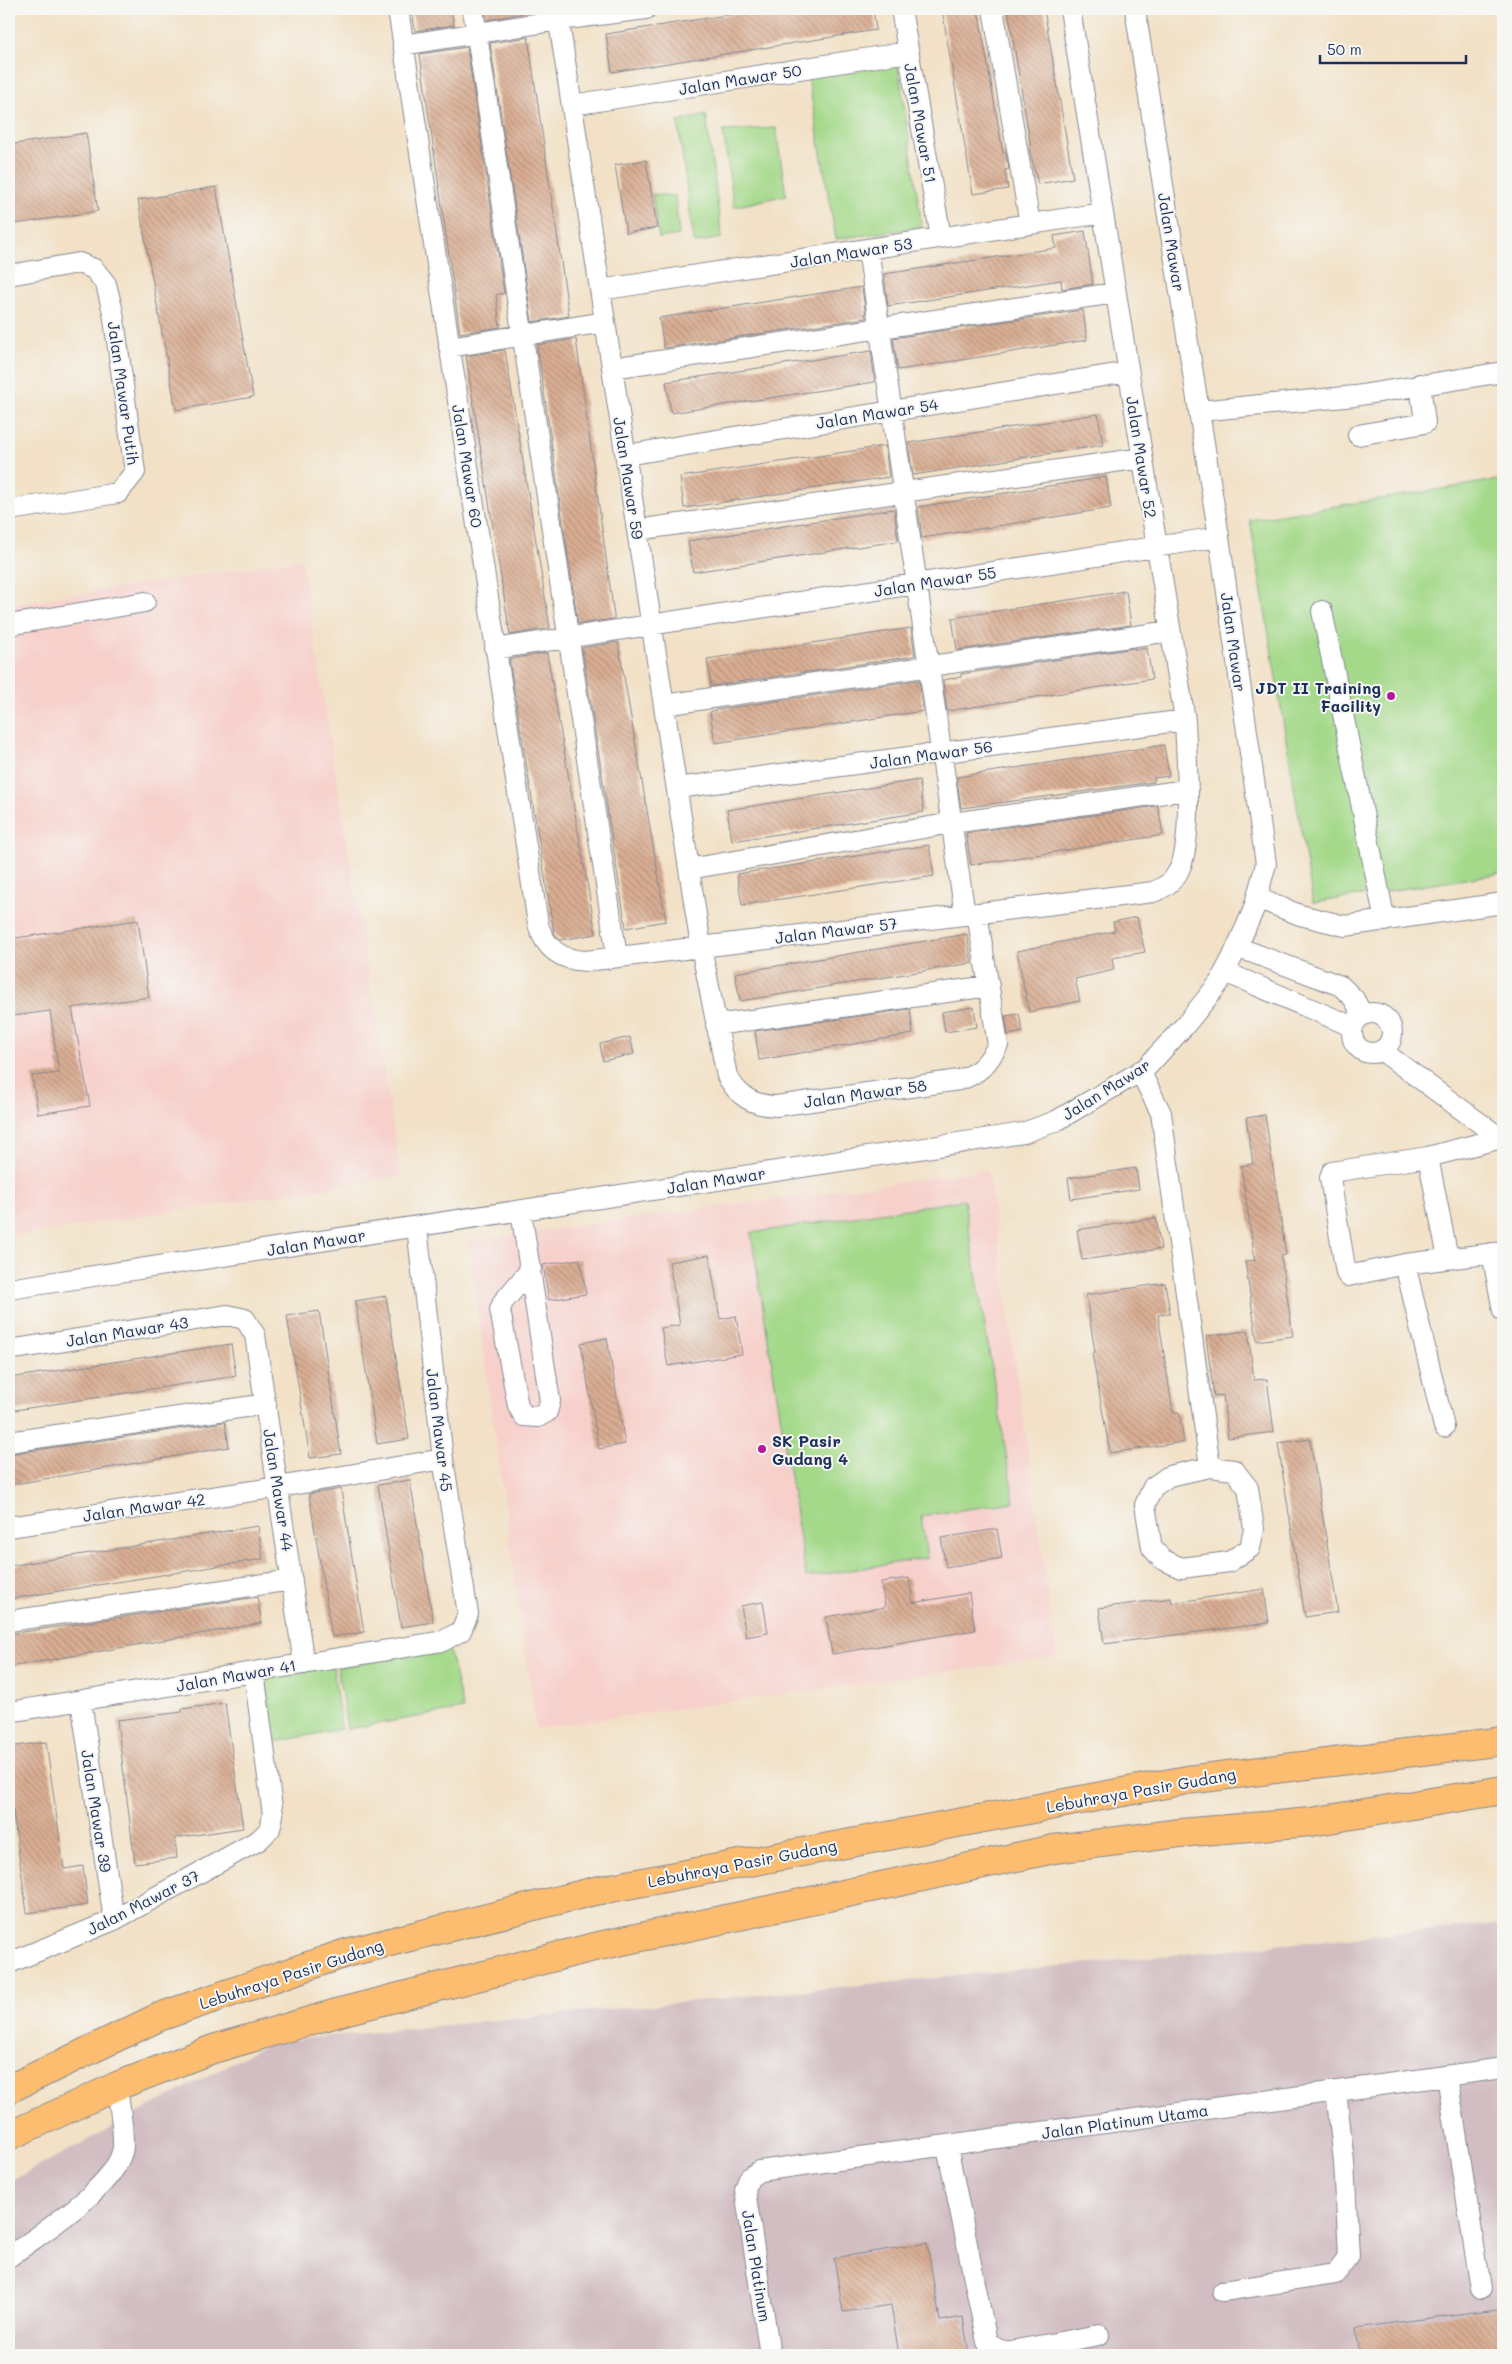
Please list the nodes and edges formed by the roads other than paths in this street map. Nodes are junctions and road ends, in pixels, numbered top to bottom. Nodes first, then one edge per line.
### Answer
1 (398, 9) edge
2 (472, 9) edge
3 (646, 9) edge
4 (901, 9) edge
5 (993, 9) edge
6 (1070, 9) edge
7 (1135, 9) edge
8 (558, 14) edge
9 (476, 33) junction
10 (404, 45) junction
11 (908, 52) junction
12 (572, 105) junction
13 (1102, 213) junction
14 (1030, 224) junction
15 (941, 238) junction
16 (868, 249) junction
17 (9, 275) edge
18 (600, 290) junction
19 (1115, 293) junction
20 (605, 322) junction
21 (879, 328) junction
22 (522, 335) junction
23 (449, 347) junction
24 (612, 368) junction
25 (1128, 372) junction
26 (1503, 372) edge
27 (1420, 384) junction
28 (891, 410) junction
29 (1199, 411) junction
30 (1358, 435) dead end
31 (626, 455) junction
32 (1142, 458) junction
33 (902, 492) junction
34 (9, 510) edge
35 (637, 530) junction
36 (1219, 537) junction
37 (1156, 546) junction
38 (915, 584) junction
39 (145, 602) dead end
40 (1322, 611) dead end
41 (9, 625) edge
42 (652, 626) junction
43 (1170, 631) junction
44 (568, 638) junction
45 (495, 649) junction
46 (928, 666) junction
47 (664, 705) junction
48 (1185, 720) junction
49 (942, 753) junction
50 (677, 788) junction
51 (1186, 790) junction
52 (952, 823) junction
53 (689, 869) junction
54 (1153, 892) joint
55 (1257, 898) junction
56 (1503, 903) edge
57 (971, 914) junction
58 (1385, 921) junction
59 (538, 924) joint
60 (701, 947) junction
61 (1237, 947) junction
62 (617, 957) junction
63 (1225, 972) junction
64 (988, 986) junction
65 (1356, 1020) junction
66 (716, 1025) junction
67 (1382, 1051) junction
68 (1140, 1071) junction
69 (1502, 1139) edge
70 (1428, 1156) junction
71 (521, 1211) junction
72 (417, 1227) junction
73 (1498, 1253) edge
74 (1448, 1258) junction
75 (1405, 1264) junction
76 (531, 1269) junction
77 (9, 1289) edge
78 (1503, 1311) edge
79 (245, 1319) joint
80 (9, 1350) edge
81 (266, 1404) junction
82 (1444, 1427) dead end
83 (9, 1442) edge
84 (443, 1459) junction
85 (1210, 1467) junction
86 (279, 1487) junction
87 (9, 1527) edge
88 (292, 1580) junction
89 (9, 1621) edge
90 (461, 1631) joint
91 (304, 1664) junction
92 (254, 1672) junction
93 (81, 1701) junction
94 (9, 1712) edge
95 (1503, 1741) edge
96 (1503, 1790) edge
97 (114, 1920) junction
98 (9, 1963) edge
99 (1503, 2068) edge
100 (1447, 2076) junction
101 (117, 2086) junction
102 (9, 2089) edge
103 (1336, 2091) junction
104 (9, 2136) edge
105 (947, 2146) junction
106 (749, 2178) joint
107 (9, 2257) edge
108 (1481, 2289) dead end
109 (1224, 2291) dead end
110 (1099, 2335) dead end
111 (770, 2355) edge

1 - 10 street, Jalan Mawar 60
2 - 9 street
3 - 8 street
4 - 11 street, Jalan Mawar 51
5 - 14 street
6 - 13 street, Jalan Mawar 52
7 - 29 street, Jalan Mawar
8 - 9 street
8 - 12 street, Jalan Mawar 59
9 - 10 street
9 - 22 street
10 - 23 street, Jalan Mawar 60
11 - 12 street, Jalan Mawar 50
11 - 15 street, Jalan Mawar 51
12 - 18 street, Jalan Mawar 59
13 - 14 street, Jalan Mawar 53
13 - 19 street, Jalan Mawar 52
14 - 15 street, Jalan Mawar 53
15 - 16 street, Jalan Mawar 53
16 - 18 street, Jalan Mawar 53
16 - 21 street, Jalan Mawar 58
17 - 34 street, Jalan Mawar Putih
18 - 20 street, Jalan Mawar 59
19 - 21 street
19 - 25 street, Jalan Mawar 52
20 - 22 street
20 - 24 street, Jalan Mawar 59
21 - 24 street
21 - 28 street, Jalan Mawar 58
22 - 23 street
22 - 44 street
23 - 45 street, Jalan Mawar 60
24 - 31 street, Jalan Mawar 59
25 - 28 street, Jalan Mawar 54
25 - 32 street, Jalan Mawar 52
26 - 27 street
27 - 29 street
27 - 30 street
28 - 31 street, Jalan Mawar 54
28 - 33 street, Jalan Mawar 58
29 - 36 street, Jalan Mawar
31 - 35 street, Jalan Mawar 59
32 - 33 street
32 - 37 street, Jalan Mawar 52
33 - 35 street
33 - 38 street, Jalan Mawar 58
35 - 42 street, Jalan Mawar 59
36 - 37 street, Jalan Mawar 55
36 - 55 street, Jalan Mawar
37 - 38 street, Jalan Mawar 55
37 - 43 street, Jalan Mawar 52
38 - 42 street, Jalan Mawar 55
38 - 46 street, Jalan Mawar 58
39 - 41 street
40 - 58 street
42 - 44 street, Jalan Mawar 55
42 - 47 street, Jalan Mawar 59
43 - 46 street
43 - 48 street, Jalan Mawar 52
44 - 45 street, Jalan Mawar 55
44 - 62 street
45 - 59 street, Jalan Mawar 60
46 - 47 street
46 - 49 street, Jalan Mawar 58
47 - 50 street, Jalan Mawar 59
48 - 49 street, Jalan Mawar 56
48 - 51 street, Jalan Mawar 52
49 - 50 street, Jalan Mawar 56
49 - 52 street, Jalan Mawar 58
50 - 53 street, Jalan Mawar 59
51 - 52 street
51 - 54 street, Jalan Mawar 52
52 - 53 street
52 - 57 street, Jalan Mawar 58
53 - 60 street, Jalan Mawar 59
54 - 57 street, Jalan Mawar 57
55 - 58 street
55 - 61 street, Jalan Mawar
56 - 58 street
57 - 60 street, Jalan Mawar 57
57 - 64 street, Jalan Mawar 58
59 - 62 street, Jalan Mawar 57
60 - 62 street, Jalan Mawar 57
60 - 66 street, Jalan Mawar 58
61 - 63 street, Jalan Mawar
61 - 65 street
63 - 65 street
63 - 68 street, Jalan Mawar
64 - 66 street
64 - 66 street, Jalan Mawar 58
65 - 67 street
65 - 67 street
67 - 69 street
68 - 71 street, Jalan Mawar
68 - 85 street
69 - 70 street
70 - 74 street
70 - 75 street
71 - 72 street, Jalan Mawar
71 - 76 street
72 - 77 street, Jalan Mawar
72 - 84 street, Jalan Mawar 45
73 - 74 street
73 - 78 street
74 - 75 street
75 - 82 street
76 - 76 street
79 - 80 street, Jalan Mawar 43
79 - 81 street, Jalan Mawar 44
81 - 83 street
81 - 86 street, Jalan Mawar 44
84 - 86 street, Jalan Mawar 42
84 - 90 street, Jalan Mawar 45
85 - 85 street
86 - 87 street, Jalan Mawar 42
86 - 88 street, Jalan Mawar 44
88 - 89 street
88 - 91 street, Jalan Mawar 44
90 - 91 street, Jalan Mawar 41
91 - 92 street, Jalan Mawar 41
92 - 93 street, Jalan Mawar 41
92 - 97 street, Jalan Mawar 37
93 - 94 street, Jalan Mawar 41
93 - 97 street, Jalan Mawar 39
95 - 102 highway, Lebuhraya Pasir Gudang
96 - 101 highway
97 - 98 street, Jalan Mawar 37
99 - 100 street, Jalan Platinum Utama
100 - 103 street, Jalan Platinum Utama
100 - 108 street
101 - 104 highway
101 - 107 street
103 - 105 street, Jalan Platinum Utama
103 - 109 street
105 - 106 street, Jalan Platinum Utama
105 - 110 street
106 - 111 street, Jalan Platinum

